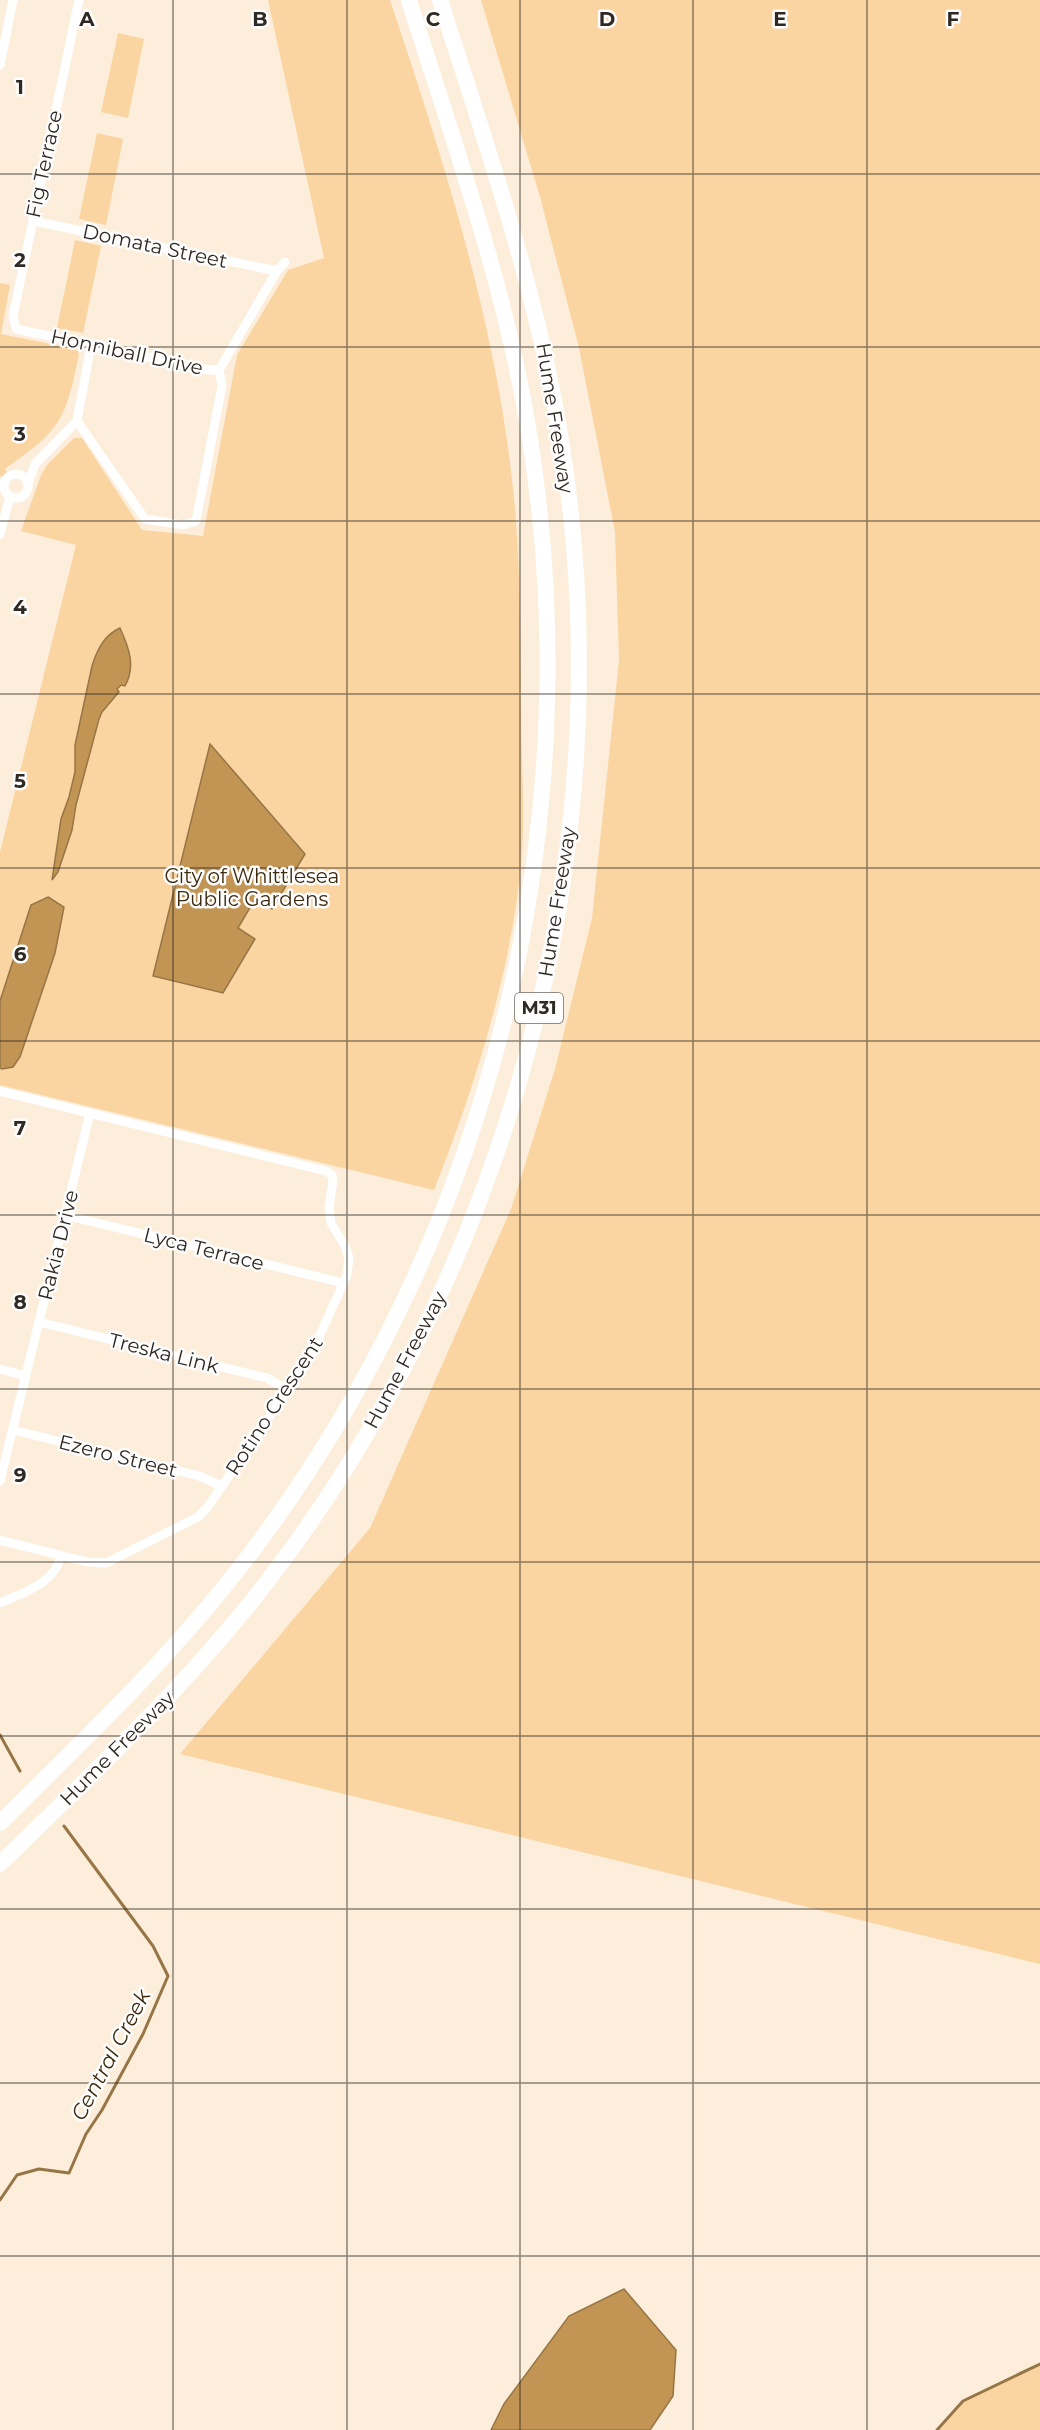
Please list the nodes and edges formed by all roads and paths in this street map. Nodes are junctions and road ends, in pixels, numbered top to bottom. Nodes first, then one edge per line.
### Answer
1 (14, 0) edge
2 (79, 0) edge
3 (409, 0) edge
4 (440, 0) edge
5 (0, 65) edge
6 (33, 221) junction
7 (285, 262) dead end
8 (277, 271) junction
9 (16, 329) joint
10 (91, 345) junction
11 (219, 370) junction
12 (76, 421) junction
13 (35, 464) junction
14 (6, 478) edge
15 (28, 484) junction
16 (5, 492) edge
17 (0, 534) edge
18 (0, 1091) edge
19 (90, 1113) junction
20 (66, 1215) junction
21 (343, 1283) junction
22 (39, 1322) junction
23 (0, 1370) edge
24 (26, 1376) junction
25 (288, 1389) junction
26 (13, 1430) junction
27 (0, 1481) edge
28 (222, 1486) junction
29 (0, 1540) edge
30 (61, 1556) junction
31 (0, 1603) edge
32 (0, 1823) edge
33 (0, 1864) edge

1 - 5 street
2 - 6 street, Fig Terrace
3 - 32 highway, Hume Freeway / M31
4 - 33 highway, Hume Freeway / M31
6 - 8 street, Domata Street
6 - 9 street, Fig Terrace
7 - 8 street, Honniball Drive
8 - 11 street, Honniball Drive
9 - 10 street, Honniball Drive
10 - 11 street, Honniball Drive
10 - 12 street
11 - 12 street
12 - 13 street
13 - 14 street
13 - 15 street
14 - 15 street
14 - 16 street
15 - 16 street
16 - 17 street
18 - 19 street, Rotino Crescent
19 - 20 street, Rakia Drive
19 - 21 street, Rotino Crescent
20 - 21 street, Lyca Terrace
20 - 22 street, Rakia Drive
21 - 25 street, Rotino Crescent
22 - 24 street, Rakia Drive
22 - 25 street, Treska Link
23 - 24 street
24 - 26 street, Rakia Drive
25 - 28 street, Rotino Crescent
26 - 27 street, Rakia Drive
26 - 28 street, Ezero Street
28 - 30 street, Rotino Crescent
29 - 30 street, Rotino Crescent
30 - 31 street

